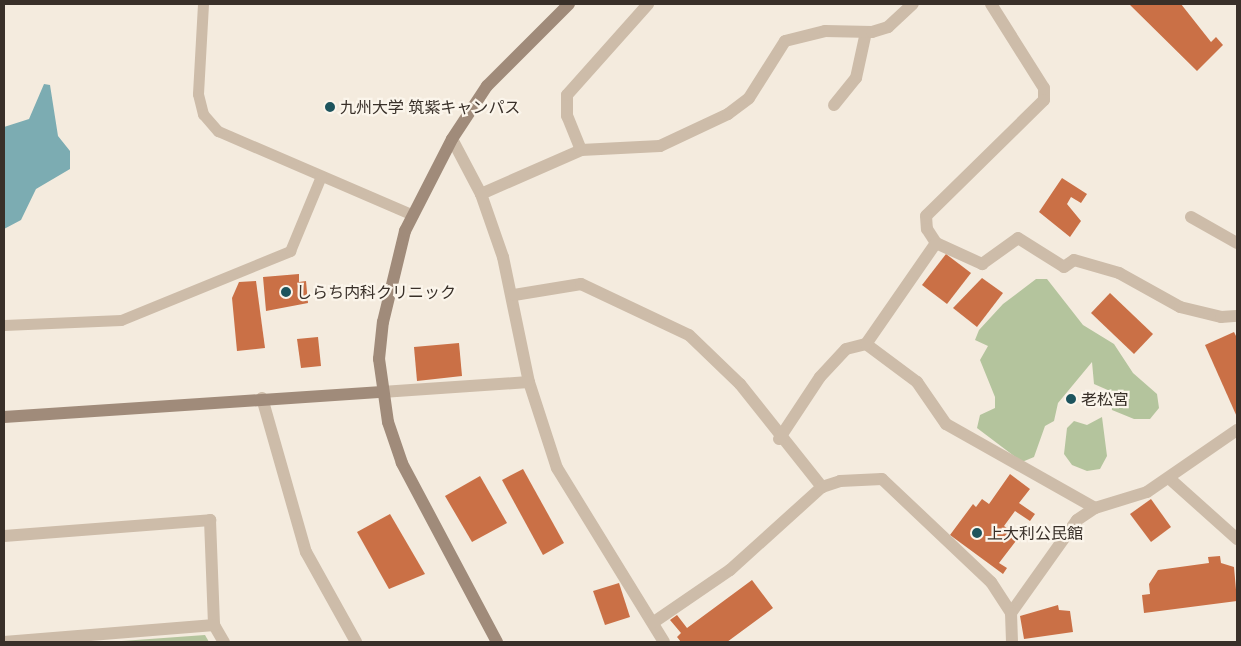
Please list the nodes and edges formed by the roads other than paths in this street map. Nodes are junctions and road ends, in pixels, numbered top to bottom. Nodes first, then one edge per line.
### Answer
1 (203, 4) edge
2 (569, 4) edge
3 (648, 4) edge
4 (913, 4) edge
5 (992, 4) edge
6 (866, 32) junction
7 (834, 105) dead end
8 (452, 139) junction
9 (581, 150) junction
10 (321, 176) junction
11 (480, 194) junction
12 (413, 215) junction
13 (1192, 217) dead end
14 (1237, 242) edge
15 (936, 243) junction
16 (514, 295) junction
17 (1237, 316) edge
18 (4, 325) edge
19 (866, 344) junction
20 (528, 382) junction
21 (382, 392) junction
22 (262, 398) junction
23 (4, 417) edge
24 (1237, 430) edge
25 (779, 439) junction
26 (1170, 479) junction
27 (822, 487) junction
28 (1094, 508) junction
29 (4, 536) edge
30 (1237, 539) edge
31 (1011, 613) junction
32 (654, 622) junction
33 (214, 625) junction
34 (4, 642) edge
35 (224, 642) edge
36 (356, 642) edge
37 (497, 642) edge
38 (664, 642) edge
39 (1012, 642) edge

1 - 10 lane
2 - 8 street
3 - 9 street
4 - 6 street
5 - 15 street
6 - 7 street
6 - 9 street
8 - 11 street
8 - 12 street
9 - 11 street
10 - 12 lane
10 - 18 lane
11 - 16 street
12 - 21 street
13 - 14 street
15 - 17 street
15 - 19 street
16 - 20 street
16 - 25 street
19 - 25 street
19 - 28 street
20 - 21 street
20 - 32 street
21 - 22 street
21 - 37 street
22 - 23 street
22 - 36 street
24 - 26 street
25 - 27 street
26 - 28 street
26 - 30 street
27 - 31 street
27 - 32 street
28 - 31 street
29 - 33 street
31 - 39 street
32 - 38 street
33 - 34 street
33 - 35 street

